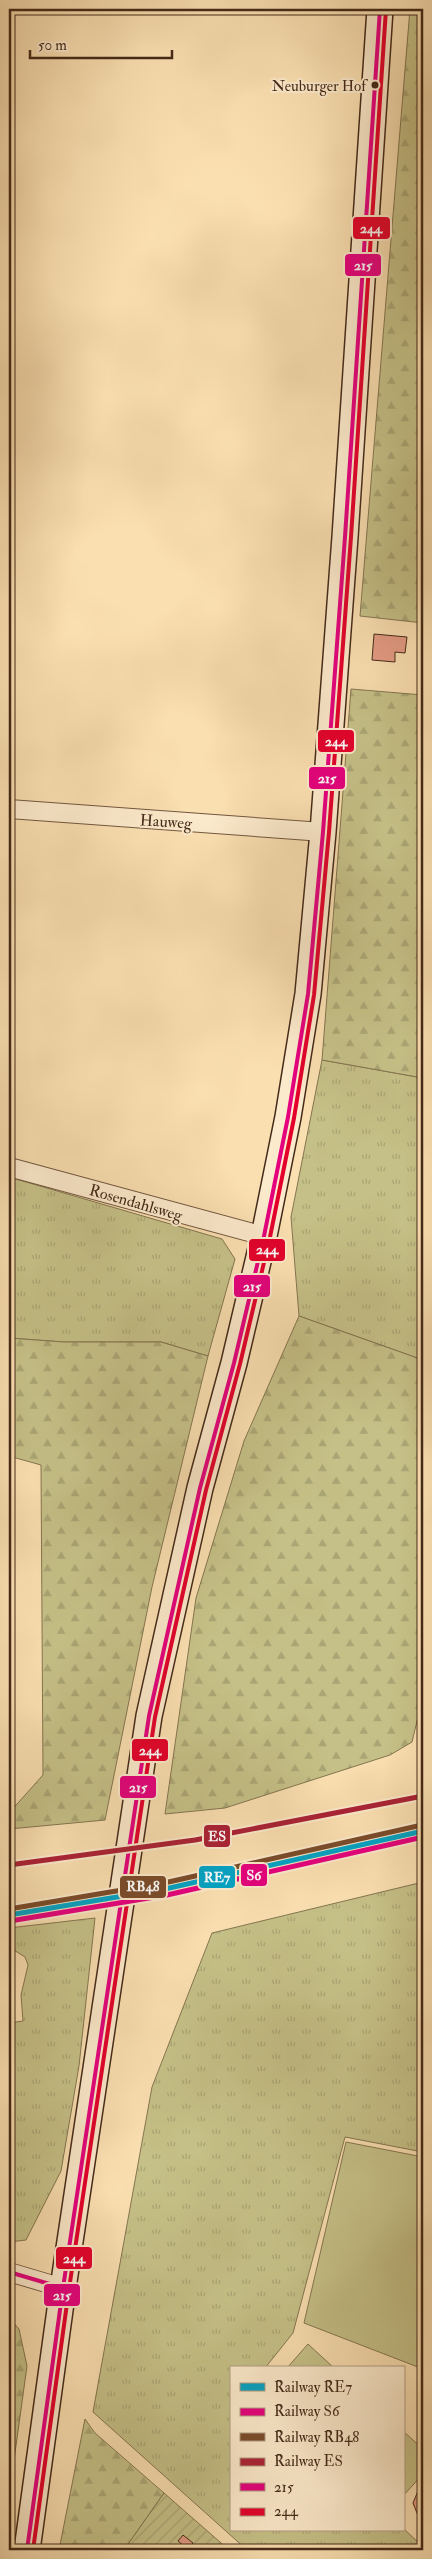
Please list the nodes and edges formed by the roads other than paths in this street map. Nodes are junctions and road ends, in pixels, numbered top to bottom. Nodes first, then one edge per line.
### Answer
1 (380, 9) edge
2 (9, 809) edge
3 (323, 832) junction
4 (9, 1167) edge
5 (264, 1236) junction
6 (9, 2272) edge
7 (63, 2288) junction
8 (27, 2550) edge

1 - 3 main road
2 - 3 street, Hauweg
3 - 5 main road
4 - 5 street, Rosendahlsweg
5 - 7 main road
6 - 7 street
7 - 8 main road

